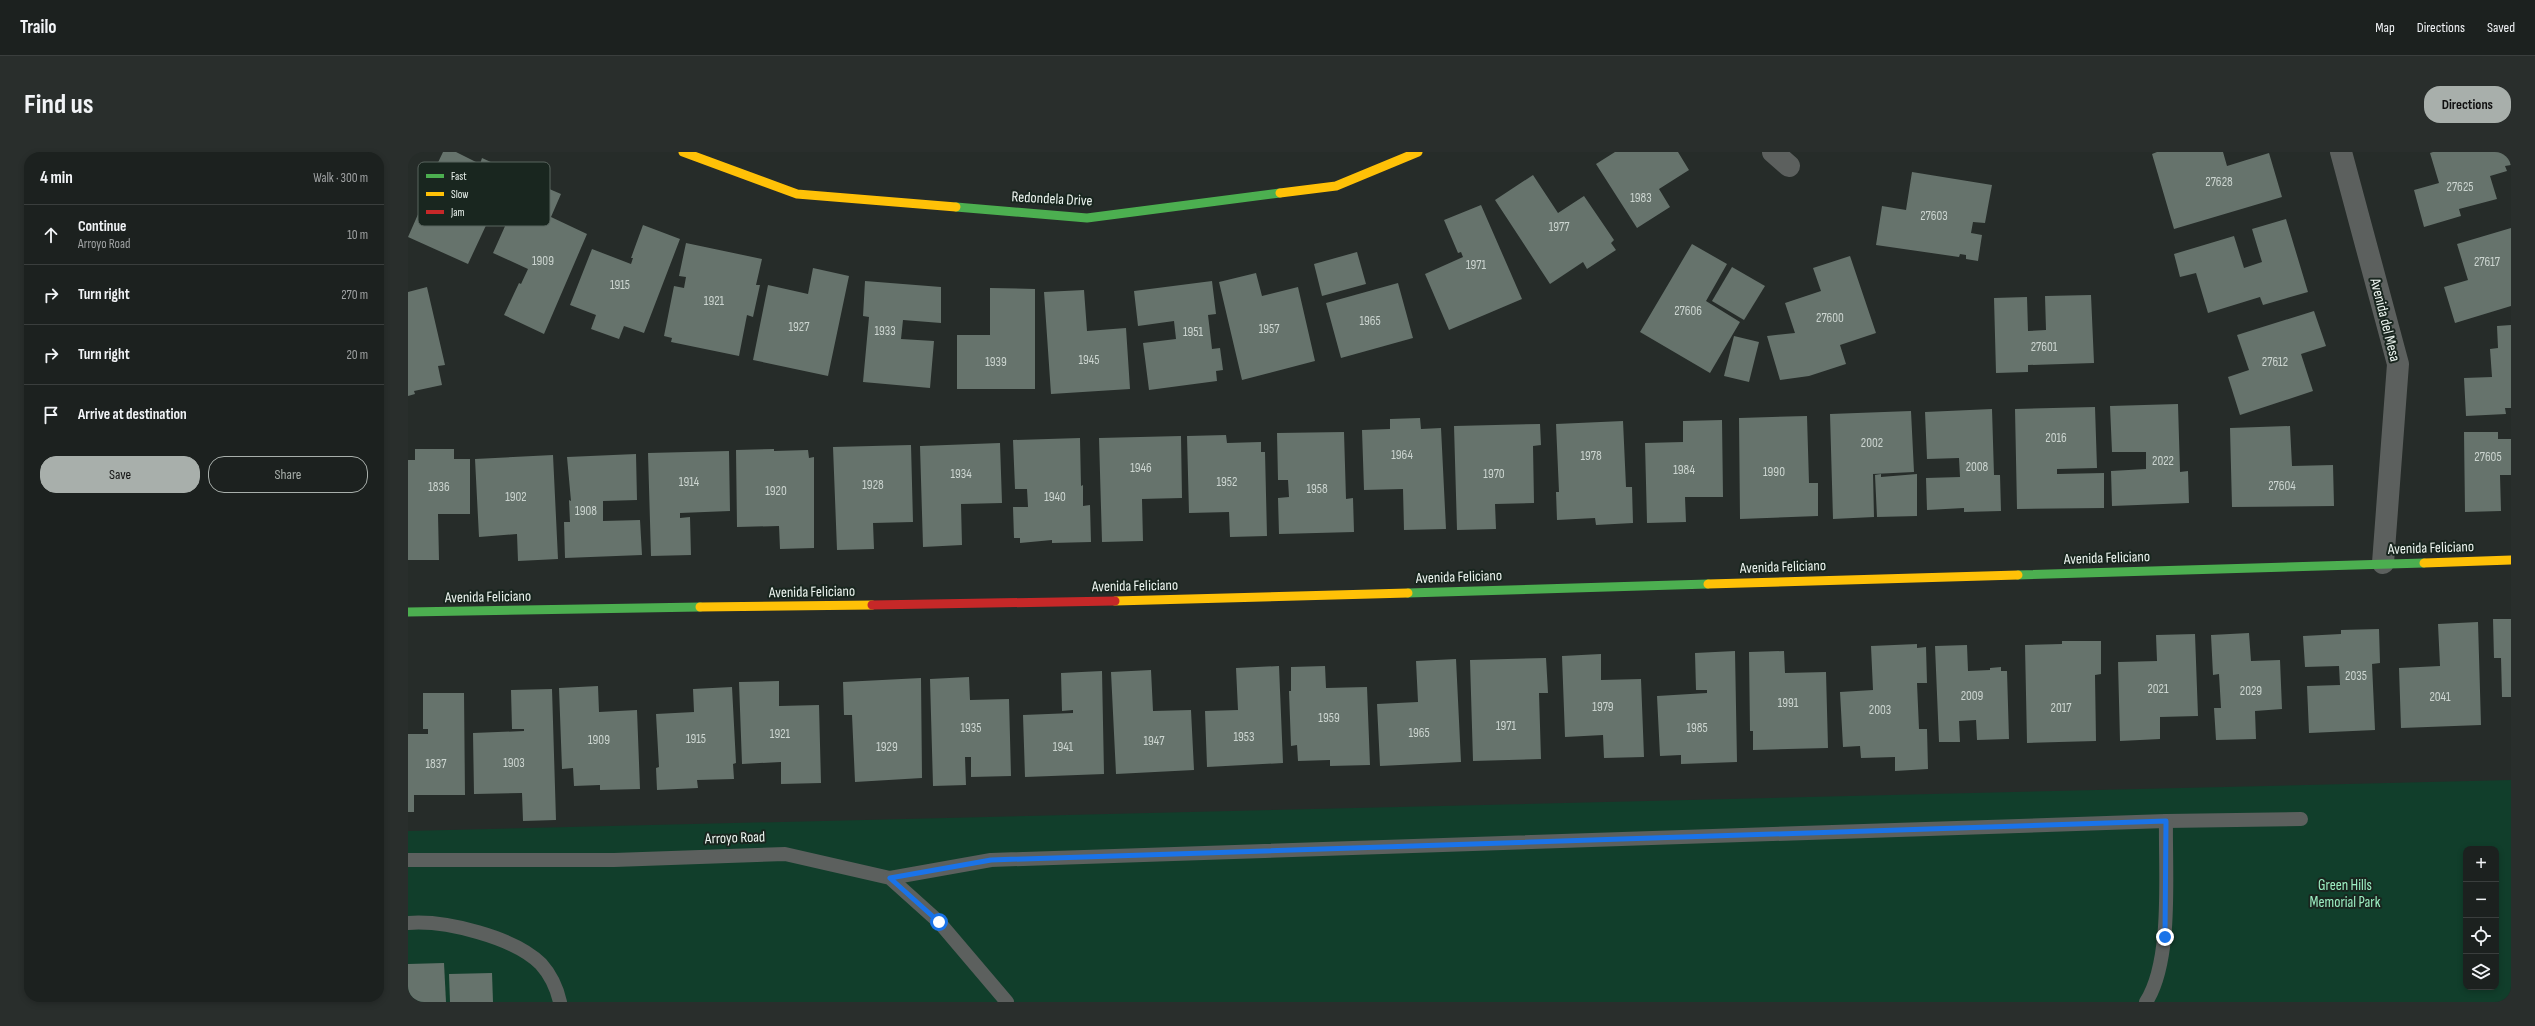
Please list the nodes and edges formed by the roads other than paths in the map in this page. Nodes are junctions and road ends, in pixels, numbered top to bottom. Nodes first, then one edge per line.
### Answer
1 (683, 152) edge
2 (1418, 152) edge
3 (1773, 152) edge
4 (2341, 152) edge
5 (1789, 166) dead end
6 (2511, 560) edge
7 (2383, 563) junction
8 (408, 612) edge
9 (2301, 819) dead end
10 (2166, 821) junction
11 (408, 860) edge
12 (890, 878) junction
13 (408, 923) edge
14 (560, 1002) edge
15 (1007, 1002) edge
16 (2146, 1002) edge

1 - 2 street, Redondela Drive
3 - 5 street
4 - 7 street, Avenida del Mesa
6 - 7 street, Avenida Feliciano
7 - 8 street, Avenida Feliciano
9 - 10 lane
10 - 12 lane
10 - 16 lane
11 - 12 lane, Arroyo Road
12 - 15 lane, Arroyo Road
13 - 14 lane

